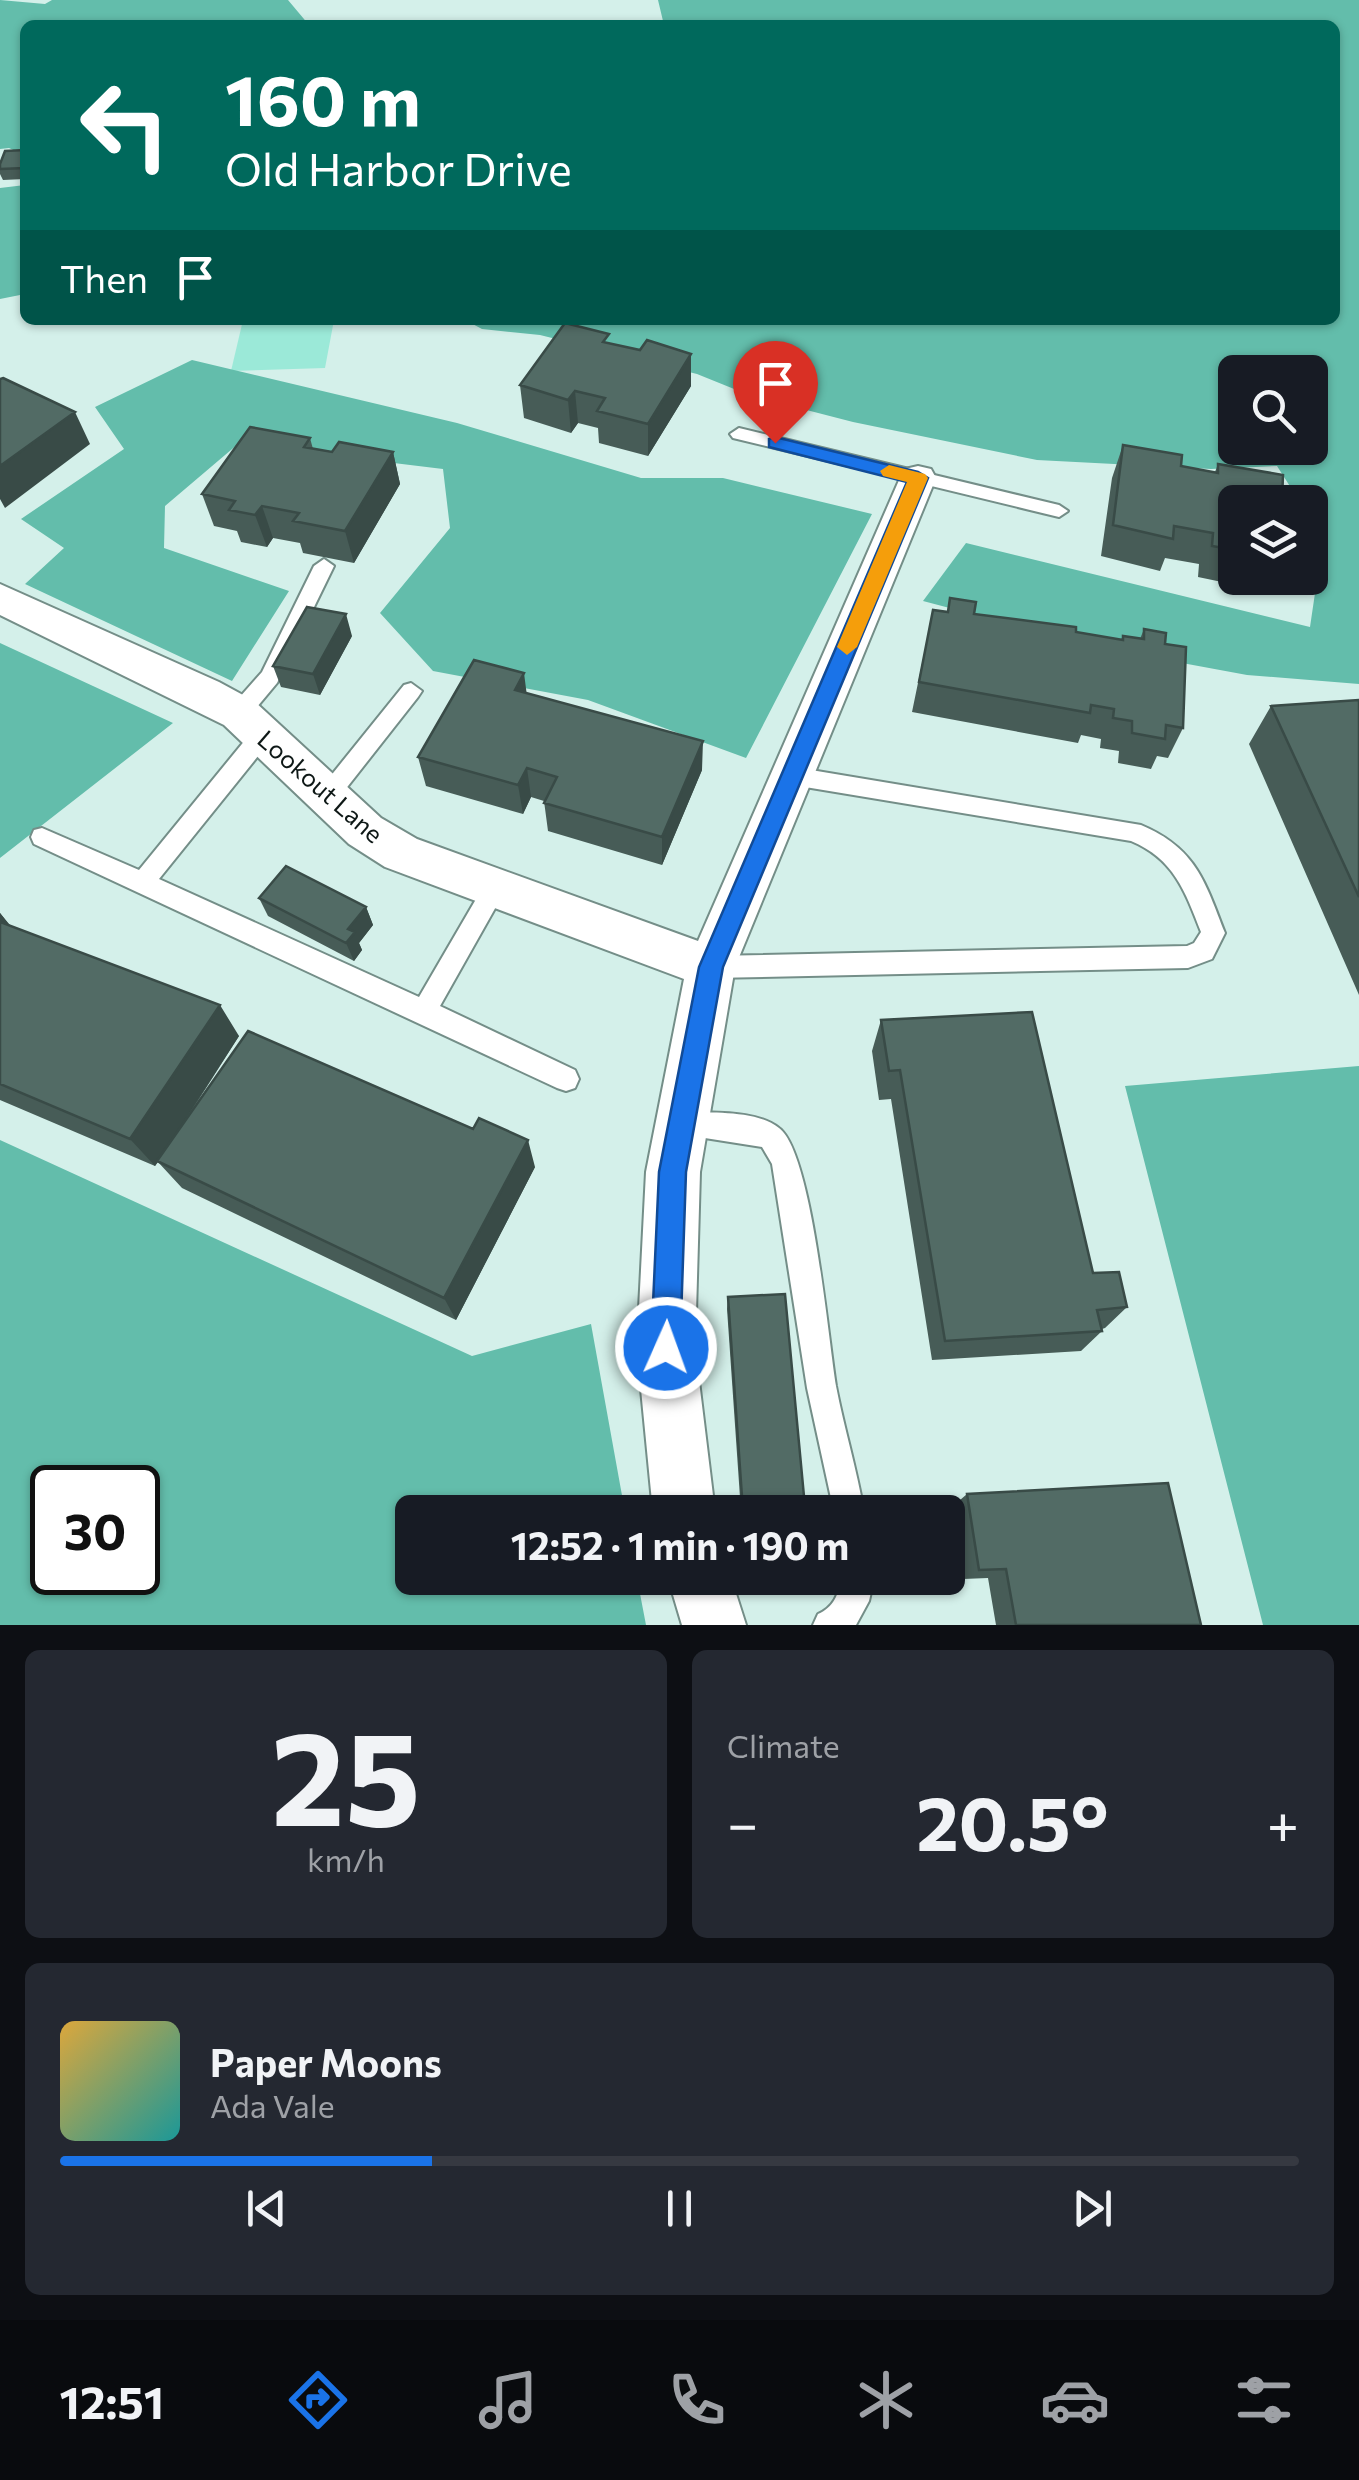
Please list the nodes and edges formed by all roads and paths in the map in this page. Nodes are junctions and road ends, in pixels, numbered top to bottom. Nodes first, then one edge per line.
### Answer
1 (740, 434) dead end
2 (918, 478) junction
3 (1059, 511) dead end
4 (324, 566) dead end
5 (0, 598) edge
6 (411, 691) dead end
7 (251, 724) junction
8 (792, 776) junction
9 (330, 794) junction
10 (42, 838) dead end
11 (143, 882) junction
12 (494, 889) junction
13 (711, 967) junction
14 (424, 1012) junction
15 (566, 1078) dead end
16 (682, 1124) junction
17 (682, 1495) edge
18 (844, 1495) edge
19 (705, 1595) edge
20 (854, 1595) edge
21 (714, 1625) edge
22 (829, 1625) edge

1 - 2 lane
2 - 3 lane
2 - 8 street
4 - 7 lane
5 - 7 street, Lookout Lane
6 - 9 lane
7 - 9 street, Lookout Lane
7 - 11 lane
8 - 13 street
8 - 13 lane
9 - 12 street, Lookout Lane
10 - 11 lane
11 - 14 lane
12 - 13 street, Lookout Lane
12 - 14 lane
13 - 16 street
14 - 15 lane
16 - 17 street
16 - 18 lane
19 - 21 street
20 - 22 lane

